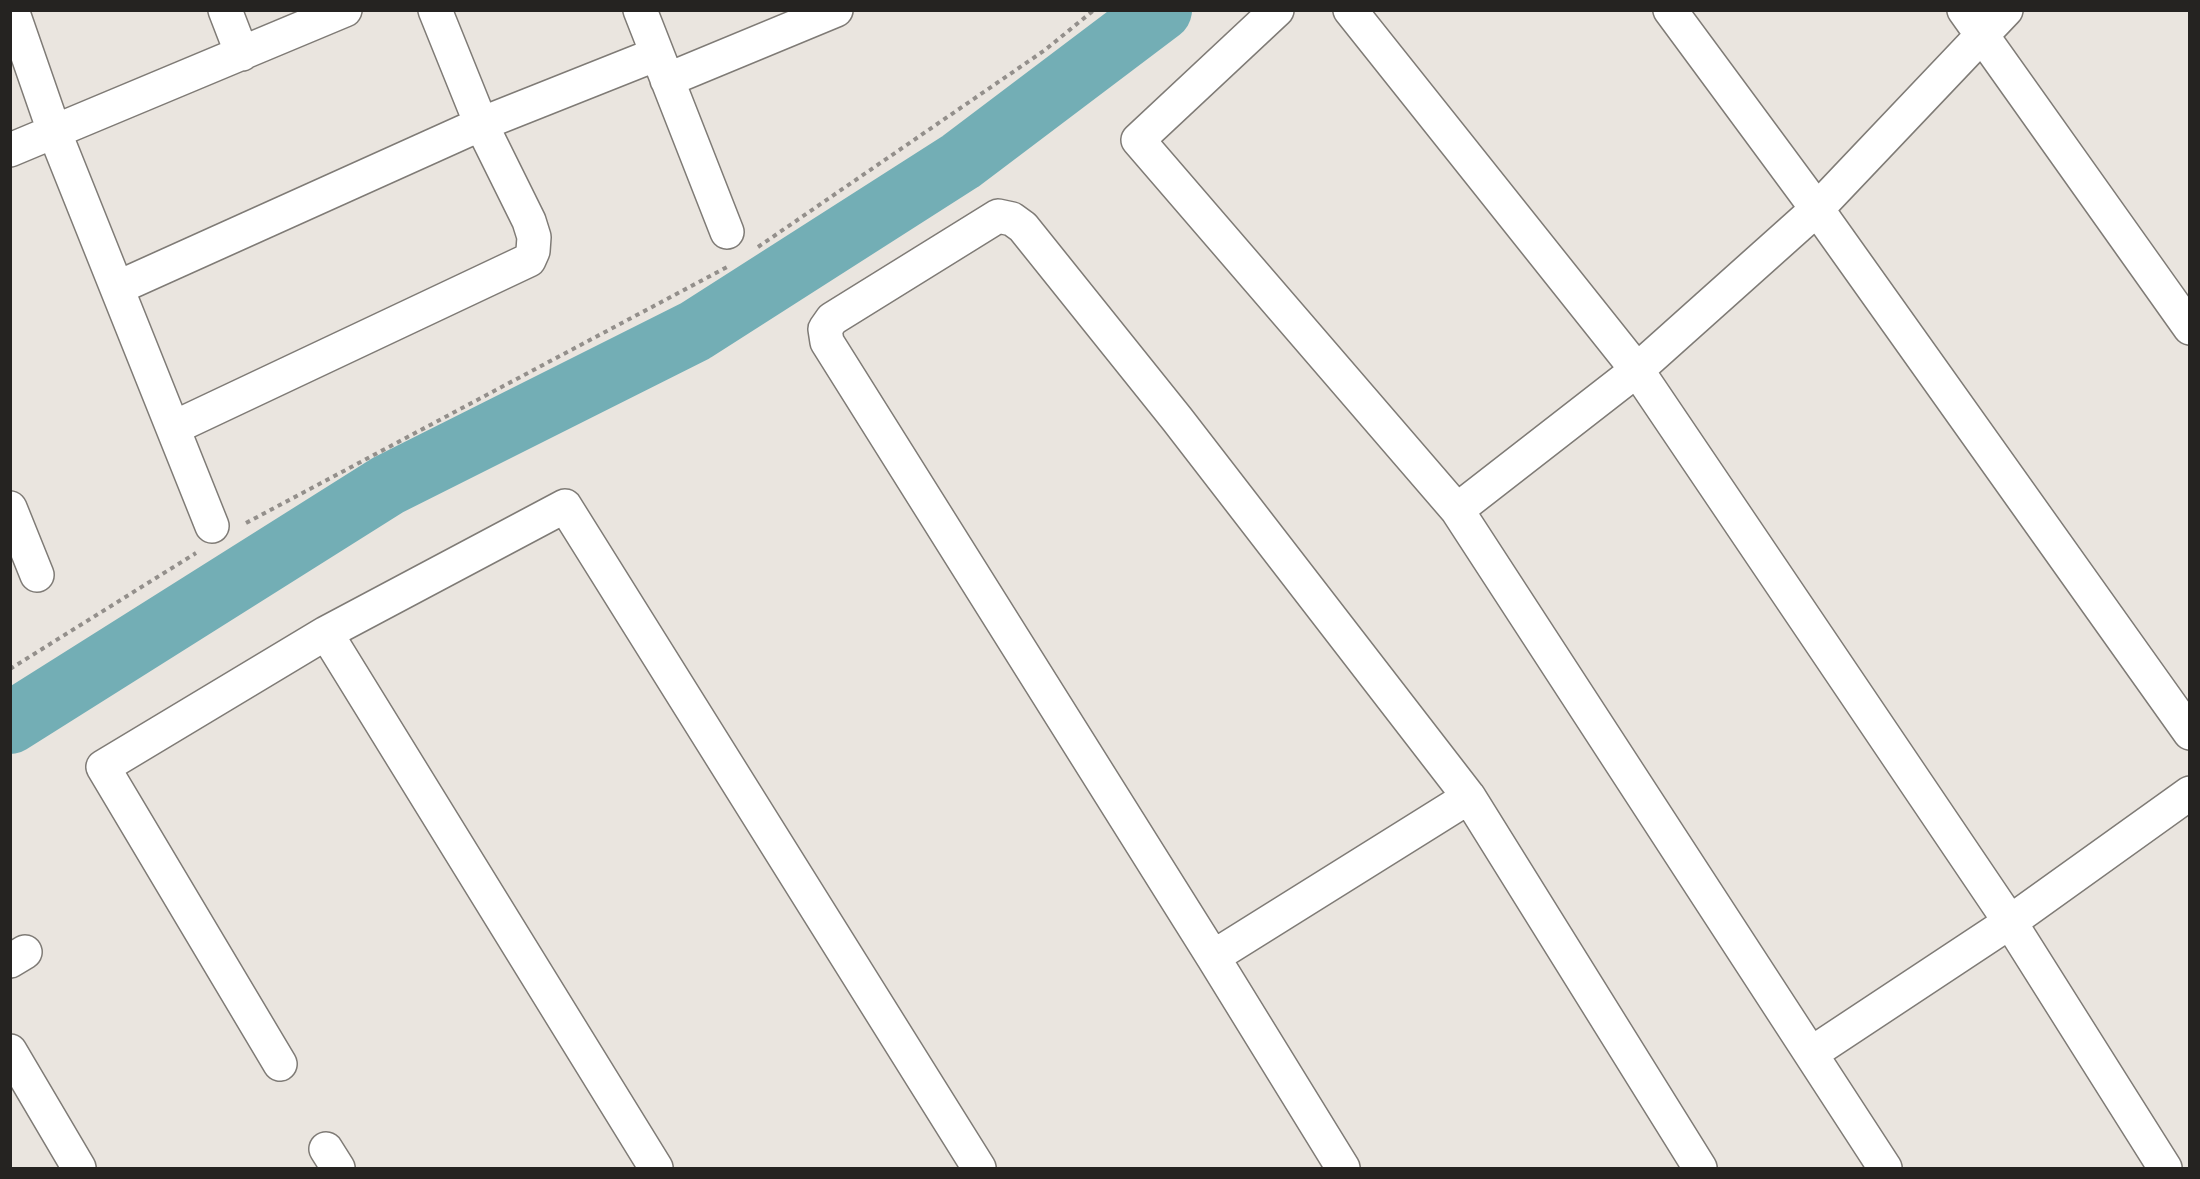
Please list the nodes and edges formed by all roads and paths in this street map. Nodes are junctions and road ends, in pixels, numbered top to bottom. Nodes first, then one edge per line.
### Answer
1 (12, 10) edge
2 (225, 10) edge
3 (345, 10) edge
4 (435, 10) edge
5 (640, 10) edge
6 (836, 10) edge
7 (1094, 10) edge
8 (1277, 10) edge
9 (1350, 10) edge
10 (1670, 10) edge
11 (2006, 10) edge
12 (1972, 22) edge
13 (242, 54) junction
14 (662, 67) junction
15 (481, 124) junction
16 (54, 131) junction
17 (10, 150) edge
18 (1817, 209) junction
19 (727, 231) dead end
20 (753, 250) dead end
21 (734, 263) dead end
22 (117, 288) junction
23 (2190, 328) edge
24 (1637, 370) junction
25 (173, 428) junction
26 (10, 508) edge
27 (1457, 510) junction
28 (218, 534) junction
29 (37, 575) dead end
30 (326, 633) junction
31 (10, 669) edge
32 (2190, 733) edge
33 (2190, 793) edge
34 (1469, 797) junction
35 (2010, 922) junction
36 (1213, 957) junction
37 (10, 1051) edge
38 (1812, 1053) junction
39 (280, 1064) dead end
40 (79, 1168) edge
41 (656, 1168) edge
42 (979, 1168) edge
43 (1343, 1168) edge
44 (1700, 1168) edge
45 (1885, 1168) edge
46 (2165, 1168) edge

1 - 16 street
2 - 13 street
3 - 13 street
4 - 15 street
5 - 14 street
6 - 14 street
7 - 20 path
8 - 27 street
9 - 24 street
10 - 18 street
11 - 12 street
12 - 18 street
12 - 23 street
13 - 16 street
14 - 15 street
14 - 19 street
15 - 22 street
15 - 25 street
16 - 17 street
16 - 22 street
18 - 24 street
18 - 32 street
21 - 28 path
22 - 25 street
24 - 27 street
24 - 35 street
25 - 28 street
26 - 29 street
27 - 38 street
28 - 31 path
30 - 39 street
30 - 41 street
30 - 42 street
33 - 35 street
34 - 36 street
34 - 36 street
34 - 44 street
35 - 38 street
35 - 46 street
36 - 43 street
37 - 40 street
38 - 45 street

